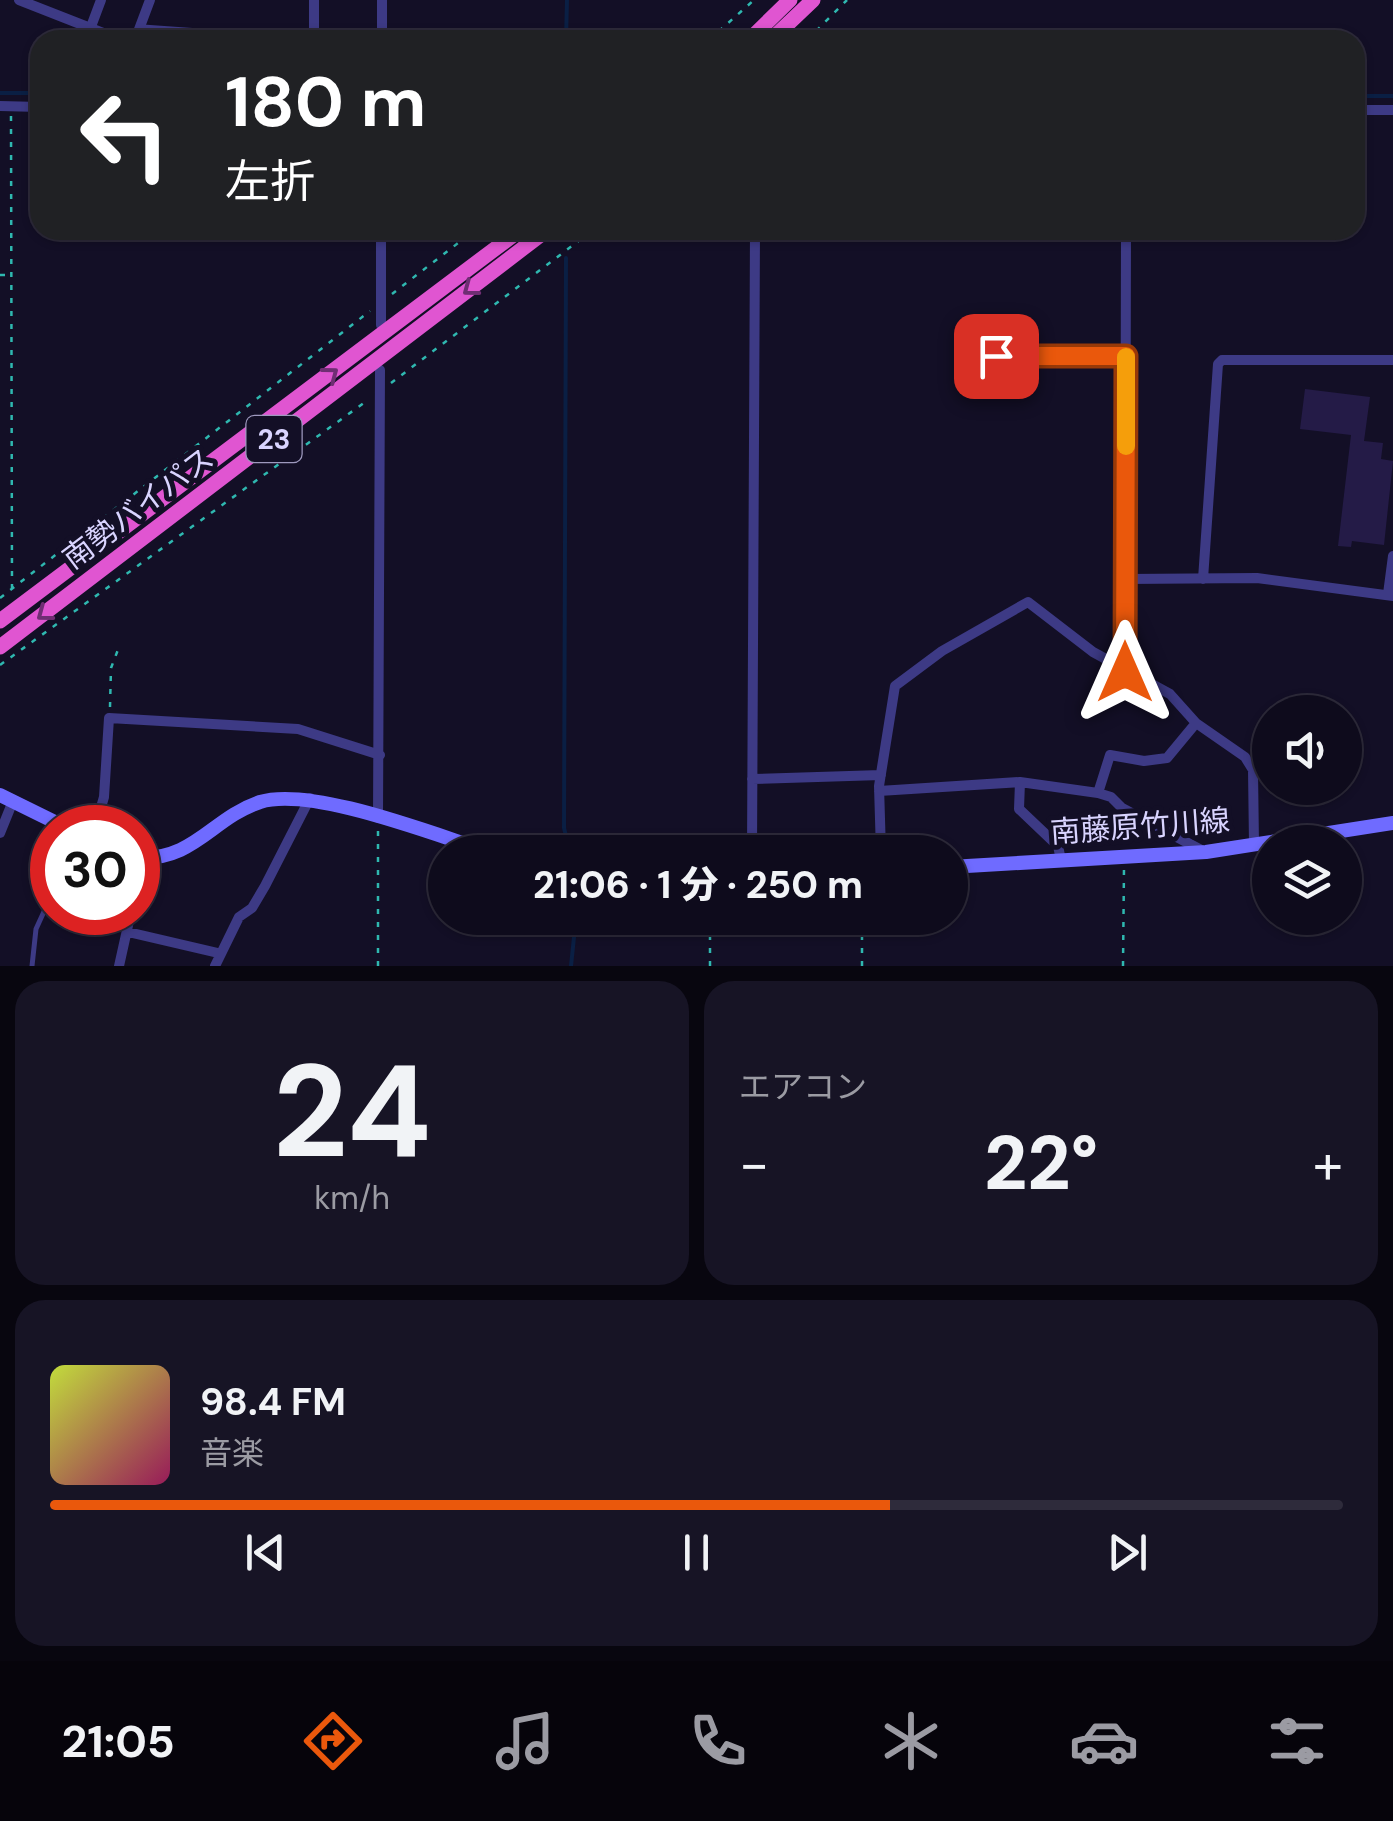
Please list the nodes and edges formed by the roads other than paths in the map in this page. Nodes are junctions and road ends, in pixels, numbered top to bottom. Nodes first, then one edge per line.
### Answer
1 (19, 0) edge
2 (101, 0) edge
3 (150, 0) edge
4 (314, 0) edge
5 (382, 0) edge
6 (790, 0) edge
7 (814, 0) edge
8 (142, 27) junction
9 (80, 30) edge
10 (90, 30) edge
11 (140, 30) edge
12 (182, 30) edge
13 (314, 30) edge
14 (382, 30) edge
15 (758, 30) edge
16 (782, 30) edge
17 (1365, 110) edge
18 (1393, 110) edge
19 (381, 240) edge
20 (507, 240) edge
21 (534, 240) edge
22 (754, 240) edge
23 (1126, 240) edge
24 (381, 325) dead end
25 (963, 356) dead end
26 (1126, 356) junction
27 (1393, 360) edge
28 (380, 370) dead end
29 (1393, 556) edge
30 (1126, 579) junction
31 (1203, 579) junction
32 (1391, 595) edge
33 (0, 621) edge
34 (0, 647) edge
35 (1125, 672) junction
36 (1196, 723) junction
37 (380, 755) junction
38 (881, 776) junction
39 (752, 779) junction
40 (1020, 782) junction
41 (879, 791) junction
42 (1098, 792) junction
43 (6, 798) edge
44 (310, 798) junction
45 (102, 805) edge
46 (30, 810) edge
47 (378, 818) junction
48 (1393, 822) edge
49 (1254, 825) edge
50 (1362, 827) edge
51 (0, 833) edge
52 (434, 835) edge
53 (752, 835) edge
54 (880, 835) edge
55 (1252, 844) edge
56 (1206, 852) junction
57 (160, 854) edge
58 (1062, 860) junction
59 (968, 866) edge
60 (35, 935) edge
61 (127, 935) edge
62 (141, 935) edge
63 (218, 953) junction
64 (32, 966) edge
65 (119, 966) edge
66 (215, 966) edge

1 - 9 street
2 - 10 street
3 - 8 street
4 - 13 street
5 - 14 street
6 - 15 highway
7 - 16 highway
8 - 11 street
8 - 12 lane
17 - 18 street
19 - 24 street
33 -> 20 highway, 南勢バイパス / 23
21 -> 34 highway, 南勢バイパス / 23
22 - 39 street
23 - 26 street
25 - 26 street
26 - 30 street
27 - 31 street
28 - 37 street
29 - 32 street
30 - 31 street
30 - 35 street
31 - 32 street
35 - 36 street
35 - 38 street
36 - 42 street
36 - 49 street
37 - 45 street
37 - 47 street
38 - 39 street
38 - 41 street
39 - 53 street
40 - 41 street
40 - 42 street
40 - 58 street
41 - 54 street
42 - 56 street
43 - 46 main road
43 - 51 street
44 - 47 main road
44 - 57 main road
44 - 63 street
47 - 52 main road
48 - 50 main road, 南藤原竹川線
55 - 56 main road, 南藤原竹川線
56 - 58 main road, 南藤原竹川線
58 - 59 main road, 南藤原竹川線
60 - 64 lane
61 - 65 street
62 - 63 street
63 - 66 street

